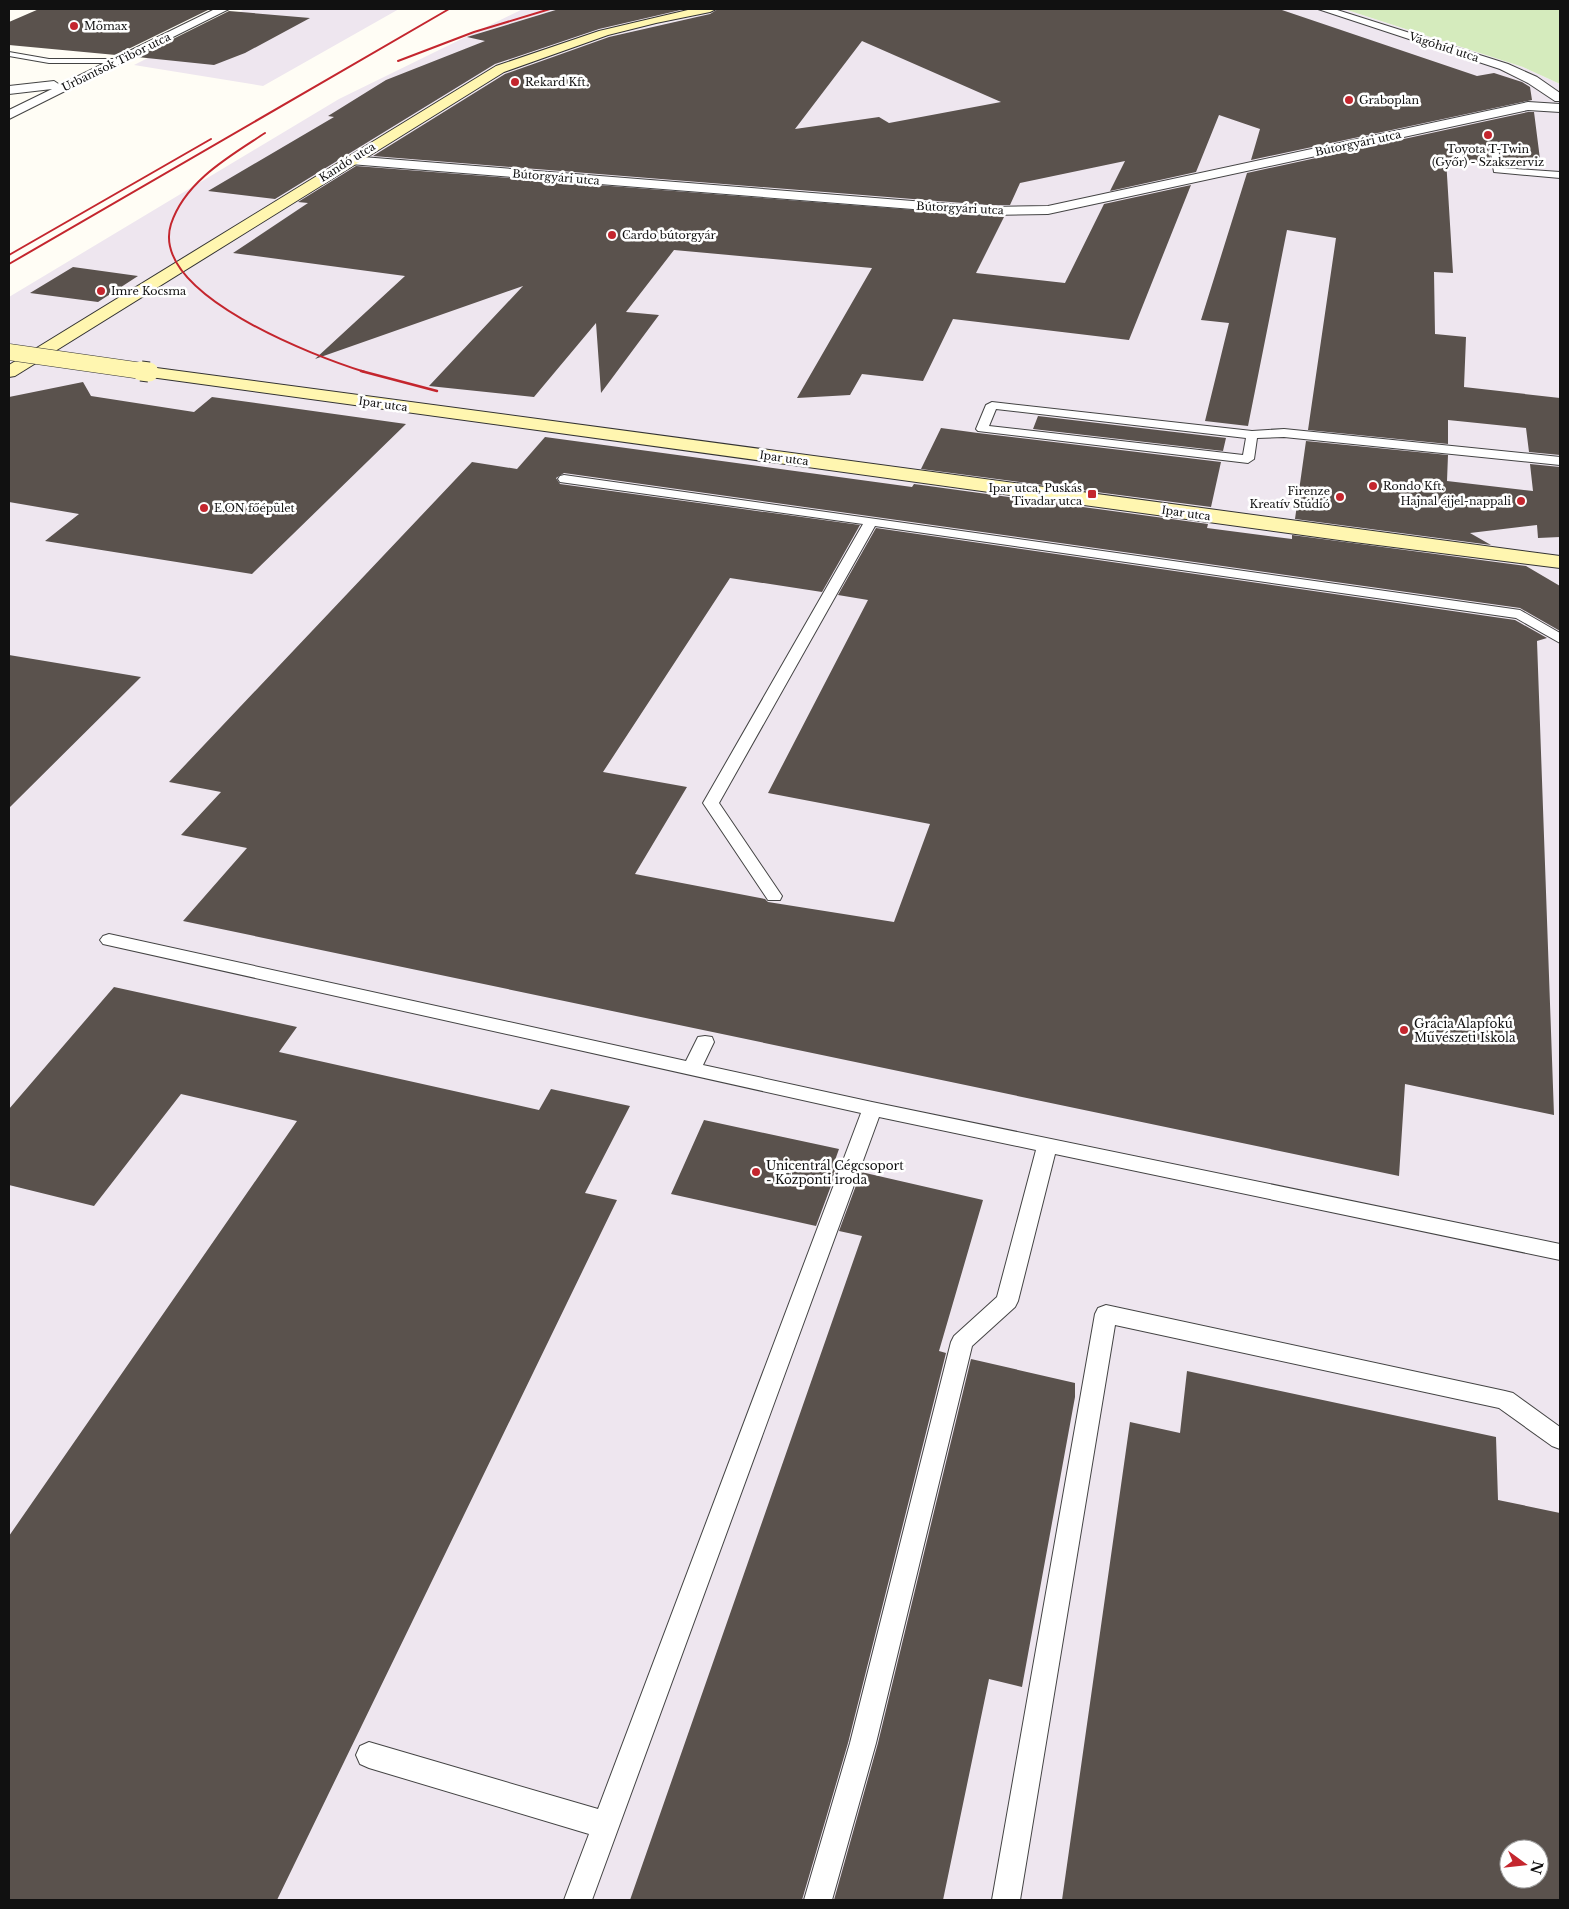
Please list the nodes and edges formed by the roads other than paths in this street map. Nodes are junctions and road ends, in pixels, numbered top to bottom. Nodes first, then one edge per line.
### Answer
1 (223, 9) edge
2 (710, 9) edge
3 (1324, 9) edge
4 (9, 54) edge
5 (119, 61) junction
6 (71, 84) junction
7 (9, 90) edge
8 (1560, 101) edge
9 (9, 115) edge
10 (1494, 147) dead end
11 (350, 160) junction
12 (1560, 175) edge
13 (9, 352) edge
14 (9, 372) edge
15 (1252, 435) junction
16 (1560, 461) edge
17 (564, 479) dead end
18 (871, 522) junction
19 (1560, 562) edge
20 (1560, 639) edge
21 (774, 896) dead end
22 (109, 940) dead end
23 (705, 1042) dead end
24 (692, 1069) junction
25 (872, 1109) junction
26 (1047, 1145) junction
27 (1560, 1252) edge
28 (1560, 1439) edge
29 (369, 1755) dead end
30 (606, 1826) junction
31 (578, 1900) edge
32 (818, 1900) edge
33 (1006, 1900) edge

1 - 5 street, Urbantsok Tibor utca
2 - 11 street, Kandó utca
3 - 8 street, Vágóhíd utca
4 - 5 lane
5 - 6 street, Urbantsok Tibor utca
6 - 7 street
6 - 9 street, Urbantsok Tibor utca
8 - 11 street, Bútorgyári utca
10 - 12 lane
11 - 14 street, Kandó utca
13 - 19 street, Ipar utca, bridge
15 - 15 lane
15 - 16 lane
17 - 18 lane
18 - 20 lane
18 - 21 lane
22 - 24 lane
23 - 24 lane
24 - 25 lane
25 - 26 lane
25 - 30 lane
26 - 27 lane
26 - 32 lane
28 - 33 lane
29 - 30 lane
30 - 31 lane

